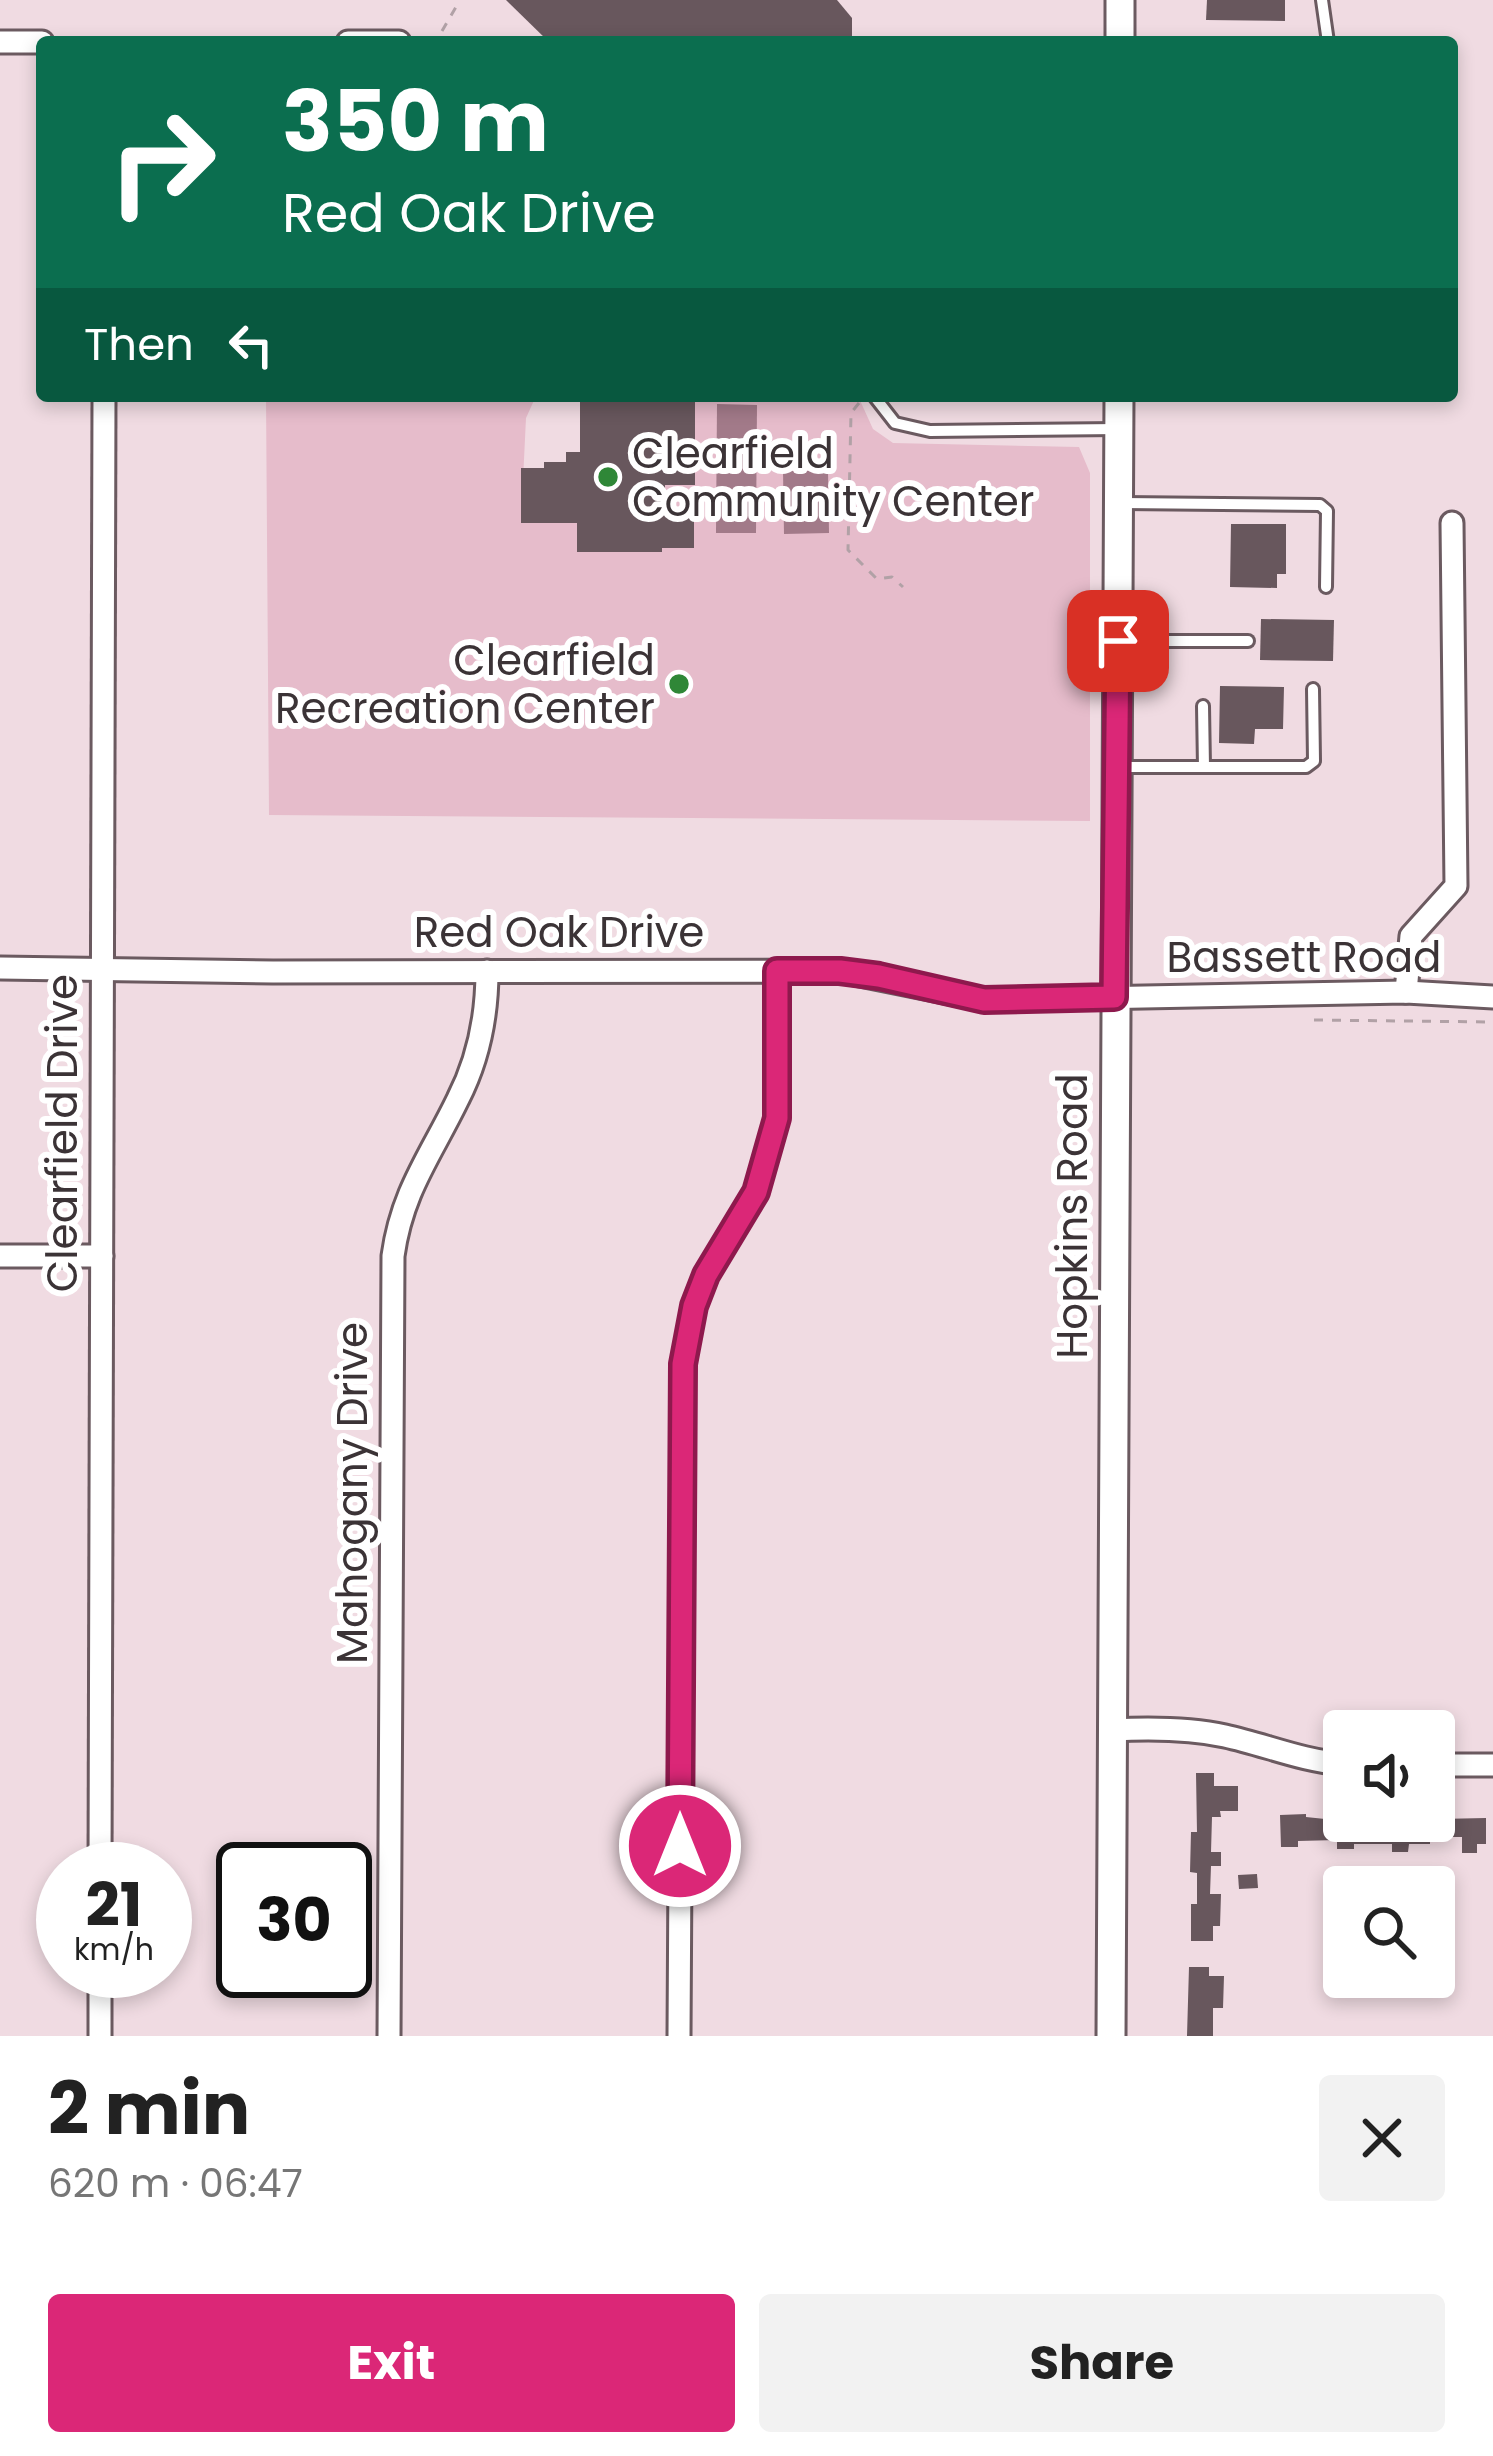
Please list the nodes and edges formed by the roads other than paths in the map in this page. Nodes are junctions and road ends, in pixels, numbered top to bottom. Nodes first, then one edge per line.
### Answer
1 (1120, 0) edge
2 (1322, 0) edge
3 (1120, 36) edge
4 (1327, 36) edge
5 (0, 42) edge
6 (36, 42) edge
7 (104, 402) edge
8 (879, 402) edge
9 (1119, 402) edge
10 (1119, 428) junction
11 (1118, 503) junction
12 (1452, 523) dead end
13 (1326, 586) dead end
14 (1118, 641) junction
15 (1248, 641) dead end
16 (1313, 689) dead end
17 (1203, 706) dead end
18 (1117, 767) junction
19 (1204, 767) junction
20 (0, 968) edge
21 (100, 970) junction
22 (487, 970) junction
23 (777, 971) junction
24 (1406, 992) junction
25 (1114, 997) junction
26 (1493, 997) edge
27 (0, 1256) edge
28 (102, 1256) junction
29 (1112, 1730) junction
30 (1323, 1761) edge
31 (1455, 1765) edge
32 (1493, 1765) edge
33 (100, 1842) edge
34 (100, 1998) edge
35 (100, 2036) edge
36 (388, 2036) edge
37 (680, 2036) edge
38 (1111, 2036) edge

1 - 3 street
2 - 4 lane
5 - 6 street
7 - 21 street, Clearfield Drive
8 - 10 lane
9 - 10 street, Hopkins Road
10 - 11 street, Hopkins Road
11 - 13 lane
11 - 14 street, Hopkins Road
12 - 24 street
14 - 15 lane
14 - 18 street, Hopkins Road
16 - 19 lane
17 - 19 lane
18 - 19 lane
18 - 25 street, Hopkins Road
20 - 21 street, Red Oak Drive
21 - 22 street, Red Oak Drive
21 - 28 street, Clearfield Drive
22 - 23 street, Red Oak Drive
22 - 36 street, Mahogany Drive
23 - 25 street, Red Oak Drive
23 - 37 street
24 - 25 street, Bassett Road
24 - 26 street, Bassett Road
25 - 29 street, Hopkins Road
27 - 28 street
28 - 33 street, Clearfield Drive
29 - 30 street
29 - 38 street, Hopkins Road
31 - 32 street
34 - 35 street

